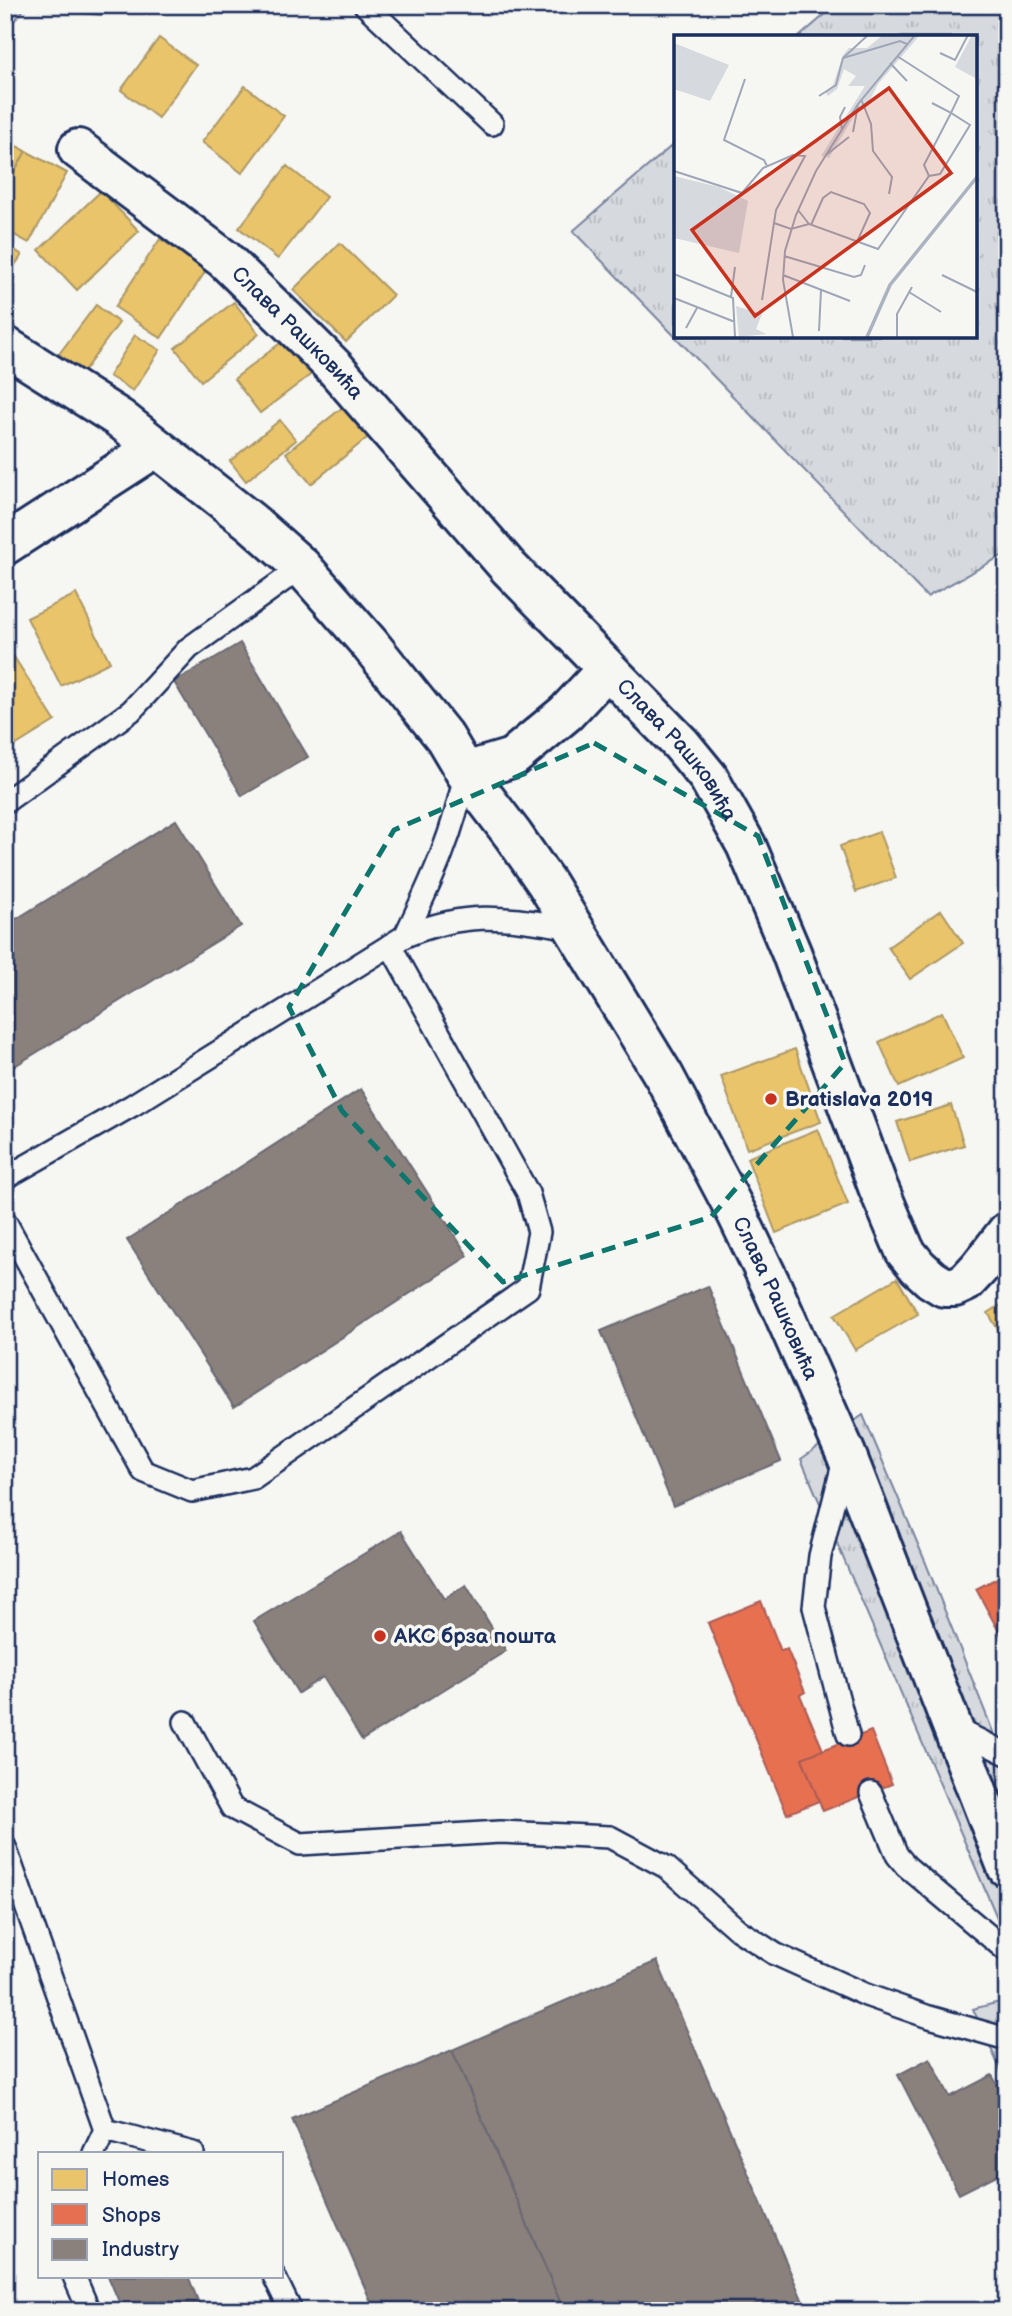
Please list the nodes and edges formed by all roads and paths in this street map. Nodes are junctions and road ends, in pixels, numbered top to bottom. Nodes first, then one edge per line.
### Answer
1 (365, 5) edge
2 (492, 124) dead end
3 (78, 149) dead end
4 (5, 346) edge
5 (155, 448) junction
6 (5, 545) edge
7 (302, 567) junction
8 (607, 669) junction
9 (465, 772) junction
10 (5, 802) edge
11 (574, 928) junction
12 (398, 941) junction
13 (5, 1178) edge
14 (5, 1221) edge
15 (1007, 1232) edge
16 (846, 1454) junction
17 (186, 1722) dead end
18 (951, 1726) junction
19 (848, 1735) dead end
20 (1007, 1754) edge
21 (871, 1793) dead end
22 (5, 1847) edge
23 (1007, 1867) edge
24 (1007, 1951) edge
25 (1007, 2039) edge
26 (105, 2130) junction
27 (94, 2152) edge
28 (189, 2152) edge
29 (75, 2278) edge
30 (275, 2278) edge
31 (89, 2311) edge
32 (291, 2311) edge

1 - 2 lane
3 - 8 street, Слава Рашковића
4 - 5 street, Слава Рашковића
5 - 6 street
5 - 7 street, Слава Рашковића
7 - 9 street, Слава Рашковића
7 - 10 lane
8 - 9 street, Слава Рашковића
8 - 15 street, Слава Рашковића
9 - 11 street, Слава Рашковића
9 - 12 lane
11 - 12 lane
11 - 16 street, Слава Рашковића
12 - 13 lane
12 - 14 lane
16 - 18 street, Слава Рашковића
16 - 19 lane
17 - 25 lane
18 - 20 lane
18 - 23 street, Слава Рашковића
21 - 24 lane
22 - 26 lane
26 - 27 lane
26 - 28 lane
29 - 31 lane
30 - 32 lane

